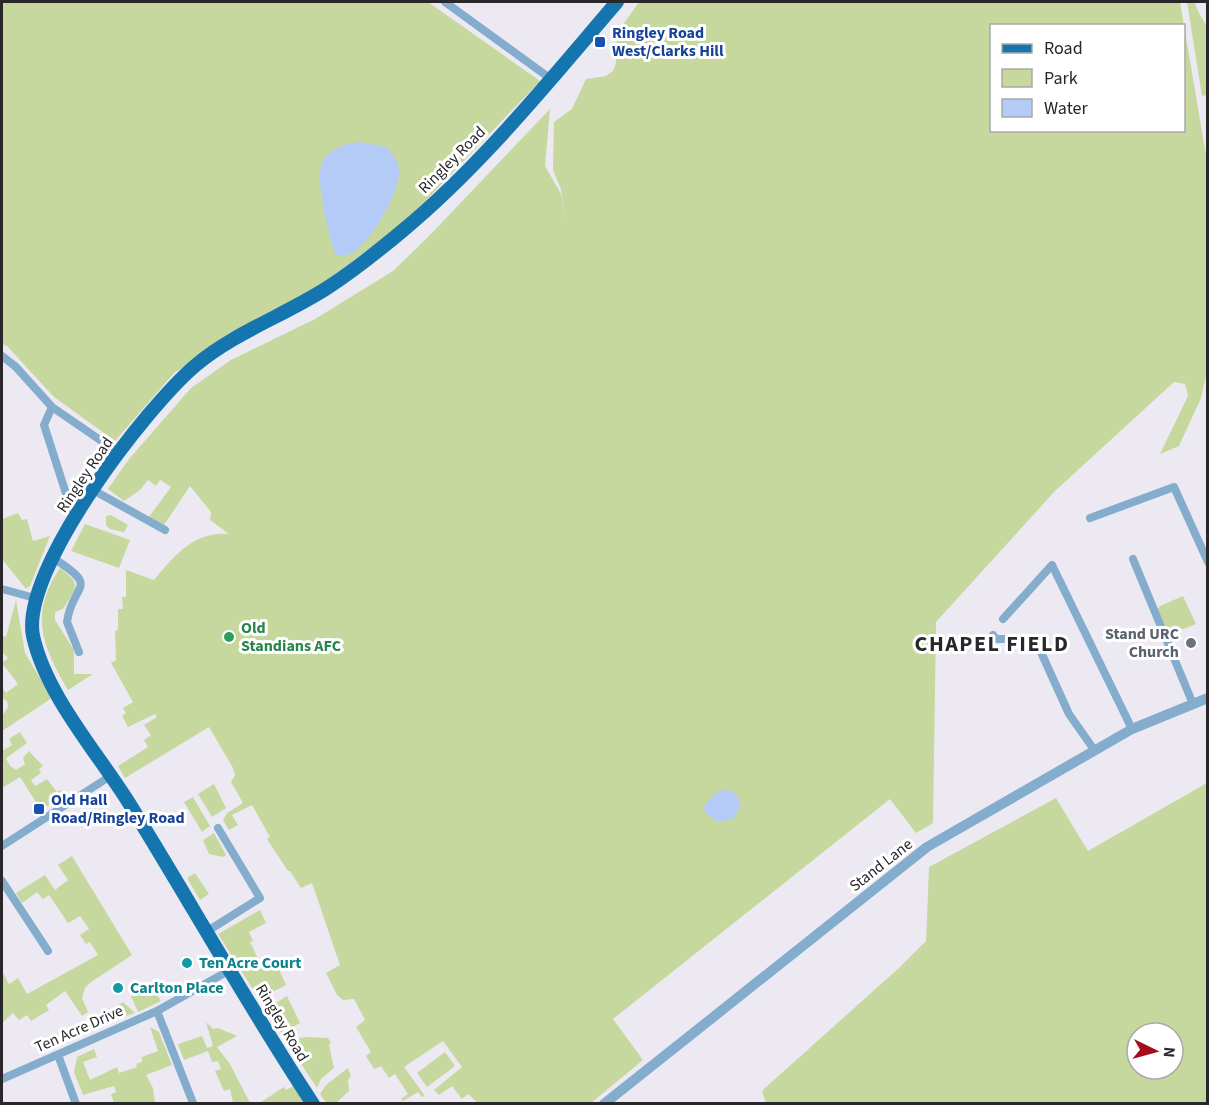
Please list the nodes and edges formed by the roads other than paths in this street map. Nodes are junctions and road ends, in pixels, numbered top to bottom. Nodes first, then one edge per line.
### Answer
1 (445, 2) edge
2 (618, 2) edge
3 (551, 79) junction
4 (2, 356) edge
5 (52, 407) junction
6 (119, 453) junction
7 (93, 490) junction
8 (78, 513) junction
9 (1090, 518) dead end
10 (165, 530) dead end
11 (53, 558) junction
12 (1133, 559) dead end
13 (1208, 562) edge
14 (2, 589) edge
15 (35, 598) junction
16 (1003, 619) dead end
17 (993, 635) dead end
18 (79, 652) dead end
19 (1208, 698) edge
20 (1193, 704) junction
21 (1132, 729) junction
22 (1095, 751) junction
23 (112, 775) junction
24 (218, 828) dead end
25 (2, 846) edge
26 (2, 881) edge
27 (206, 932) junction
28 (48, 951) dead end
29 (230, 970) junction
30 (157, 1011) junction
31 (58, 1055) junction
32 (2, 1078) edge
33 (193, 1103) edge
34 (76, 1104) edge
35 (313, 1104) edge
36 (604, 1104) edge

1 - 3 street
2 - 3 main road, Ringley Road
3 - 6 main road, Ringley Road
4 - 5 street
5 - 6 street
5 - 8 street
6 - 7 main road, Ringley Road
7 - 8 main road, Ringley Road
7 - 10 street
8 - 11 main road, Ringley Road
9 - 13 street
11 - 15 main road, Ringley Road
11 - 18 street
12 - 20 street
14 - 15 street
15 - 23 main road, Ringley Road
16 - 21 street
17 - 22 street
19 - 20 street, Stand Lane
20 - 21 street, Stand Lane
21 - 22 street, Stand Lane
22 - 36 street, Stand Lane
23 - 25 street
23 - 27 main road, Ringley Road
24 - 27 street
26 - 28 street
27 - 29 main road, Ringley Road
29 - 30 street, Ten Acre Drive
29 - 35 main road, Ringley Road
30 - 31 street, Ten Acre Drive
30 - 33 street
31 - 32 street, Ten Acre Drive
31 - 34 street

